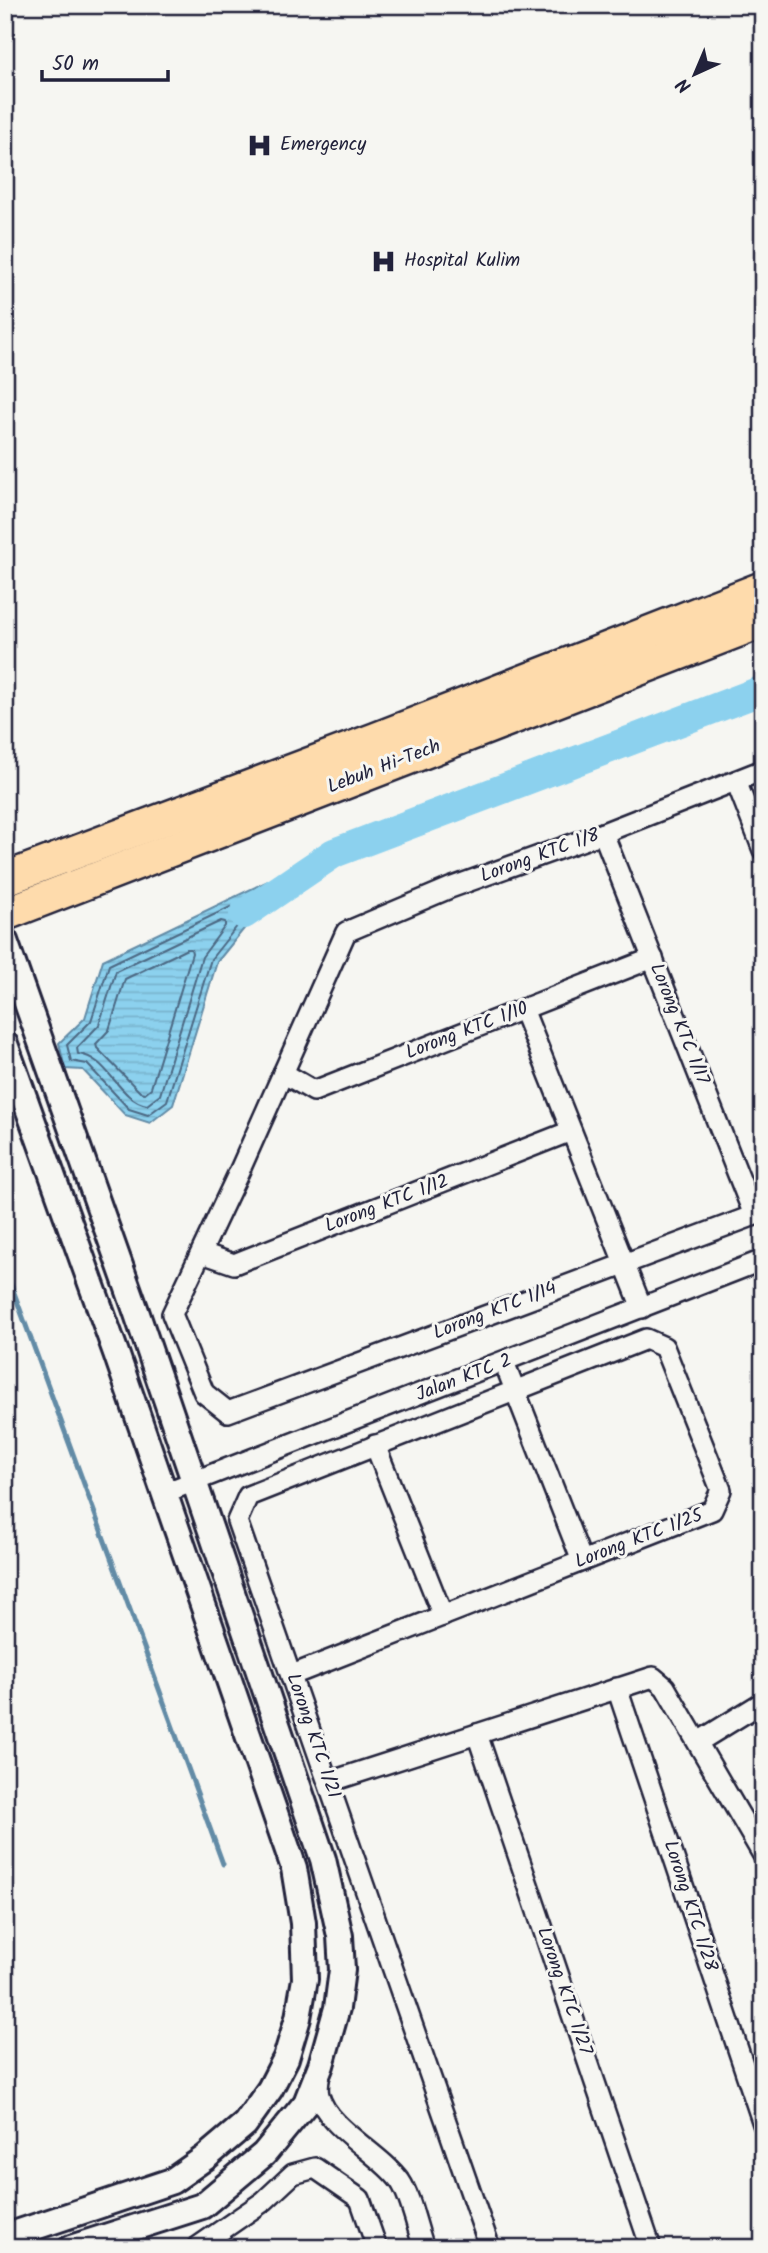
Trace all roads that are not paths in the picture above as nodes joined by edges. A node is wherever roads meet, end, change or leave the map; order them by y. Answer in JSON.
{"nodes":[{"id":1,"x":763,"y":588,"type":"edge"},
{"id":2,"x":763,"y":621,"type":"edge"},
{"id":3,"x":379,"y":746,"type":"junction"},
{"id":4,"x":763,"y":771,"type":"edge"},
{"id":5,"x":736,"y":781,"type":"junction"},
{"id":6,"x":603,"y":833,"type":"junction"},
{"id":7,"x":763,"y":850,"type":"edge"},
{"id":8,"x":5,"y":879,"type":"edge"},
{"id":9,"x":5,"y":914,"type":"edge"},
{"id":10,"x":5,"y":941,"type":"edge"},
{"id":11,"x":653,"y":958,"type":"junction"},
{"id":12,"x":523,"y":1009,"type":"junction"},
{"id":13,"x":5,"y":1044,"type":"edge"},
{"id":14,"x":283,"y":1073,"type":"junction"},
{"id":15,"x":572,"y":1131,"type":"junction"},
{"id":16,"x":759,"y":1213,"type":"edge"},
{"id":17,"x":202,"y":1253,"type":"junction"},
{"id":18,"x":763,"y":1260,"type":"edge"},
{"id":19,"x":624,"y":1262,"type":"junction"},
{"id":20,"x":642,"y":1308,"type":"junction"},
{"id":21,"x":503,"y":1363,"type":"junction"},
{"id":22,"x":514,"y":1391,"type":"junction"},
{"id":23,"x":375,"y":1446,"type":"junction"},
{"id":24,"x":193,"y":1482,"type":"junction"},
{"id":25,"x":164,"y":1493,"type":"junction"},
{"id":26,"x":582,"y":1561,"type":"junction"},
{"id":27,"x":443,"y":1616,"type":"junction"},
{"id":28,"x":292,"y":1675,"type":"junction"},
{"id":29,"x":617,"y":1688,"type":"junction"},
{"id":30,"x":763,"y":1702,"type":"edge"},
{"id":31,"x":477,"y":1734,"type":"junction"},
{"id":32,"x":698,"y":1742,"type":"junction"},
{"id":33,"x":329,"y":1782,"type":"junction"},
{"id":34,"x":761,"y":1850,"type":"edge"},
{"id":35,"x":321,"y":2065,"type":"junction"},
{"id":36,"x":335,"y":2121,"type":"junction"},
{"id":37,"x":290,"y":2123,"type":"junction"},
{"id":38,"x":763,"y":2124,"type":"edge"},
{"id":39,"x":5,"y":2237,"type":"edge"},
{"id":40,"x":199,"y":2247,"type":"edge"},
{"id":41,"x":71,"y":2248,"type":"edge"},
{"id":42,"x":377,"y":2248,"type":"edge"},
{"id":43,"x":424,"y":2248,"type":"edge"},
{"id":44,"x":489,"y":2248,"type":"edge"},
{"id":45,"x":650,"y":2248,"type":"edge"}],
"edges":[{"from":1,"to":3,"type":"main road","name":"Lebuh Hi-Tech"},
{"from":2,"to":3,"type":"main road","name":"Lebuh Hi-Tech"},
{"from":3,"to":8,"type":"main road","name":"Lebuh Hi-Tech"},
{"from":3,"to":9,"type":"main road","name":"Lebuh Hi-Tech"},
{"from":4,"to":5,"type":"street","name":"Lorong KTC 1/8"},
{"from":5,"to":6,"type":"street","name":"Lorong KTC 1/8"},
{"from":5,"to":7,"type":"street"},
{"from":6,"to":11,"type":"street","name":"Lorong KTC 1/17"},
{"from":6,"to":14,"type":"street","name":"Lorong KTC 1/8"},
{"from":10,"to":24,"type":"street"},
{"from":11,"to":12,"type":"street","name":"Lorong KTC 1/10"},
{"from":11,"to":16,"type":"street","name":"Lorong KTC 1/17"},
{"from":12,"to":14,"type":"street","name":"Lorong KTC 1/10"},
{"from":12,"to":15,"type":"street"},
{"from":13,"to":25,"type":"street"},
{"from":14,"to":17,"type":"street"},
{"from":15,"to":17,"type":"street","name":"Lorong KTC 1/12"},
{"from":15,"to":19,"type":"street"},
{"from":16,"to":19,"type":"street","name":"Lorong KTC 1/14"},
{"from":17,"to":19,"type":"street","name":"Lorong KTC 1/14"},
{"from":18,"to":20,"type":"street","name":"Jalan KTC 2"},
{"from":19,"to":20,"type":"street"},
{"from":20,"to":21,"type":"street","name":"Jalan KTC 2"},
{"from":21,"to":22,"type":"street"},
{"from":21,"to":24,"type":"street","name":"Jalan KTC 2"},
{"from":22,"to":23,"type":"street","name":"Lorong KTC 1/21"},
{"from":22,"to":26,"type":"street"},
{"from":22,"to":26,"type":"street","name":"Lorong KTC 1/25"},
{"from":23,"to":27,"type":"street"},
{"from":23,"to":28,"type":"street","name":"Lorong KTC 1/21"},
{"from":24,"to":25,"type":"street","name":"Jalan KTC 2"},
{"from":24,"to":35,"type":"street"},
{"from":25,"to":39,"type":"street"},
{"from":26,"to":27,"type":"street","name":"Lorong KTC 1/25"},
{"from":27,"to":28,"type":"street","name":"Lorong KTC 1/25"},
{"from":28,"to":33,"type":"street","name":"Lorong KTC 1/21"},
{"from":29,"to":31,"type":"street"},
{"from":29,"to":32,"type":"street"},
{"from":29,"to":38,"type":"street","name":"Lorong KTC 1/28"},
{"from":30,"to":32,"type":"street"},
{"from":31,"to":33,"type":"street"},
{"from":31,"to":45,"type":"street","name":"Lorong KTC 1/27"},
{"from":32,"to":34,"type":"street"},
{"from":33,"to":44,"type":"street","name":"Lorong KTC 1/21"},
{"from":35,"to":36,"type":"street"},
{"from":35,"to":37,"type":"street"},
{"from":36,"to":37,"type":"street"},
{"from":36,"to":43,"type":"street"},
{"from":37,"to":41,"type":"street"},
{"from":40,"to":42,"type":"street"}]}
